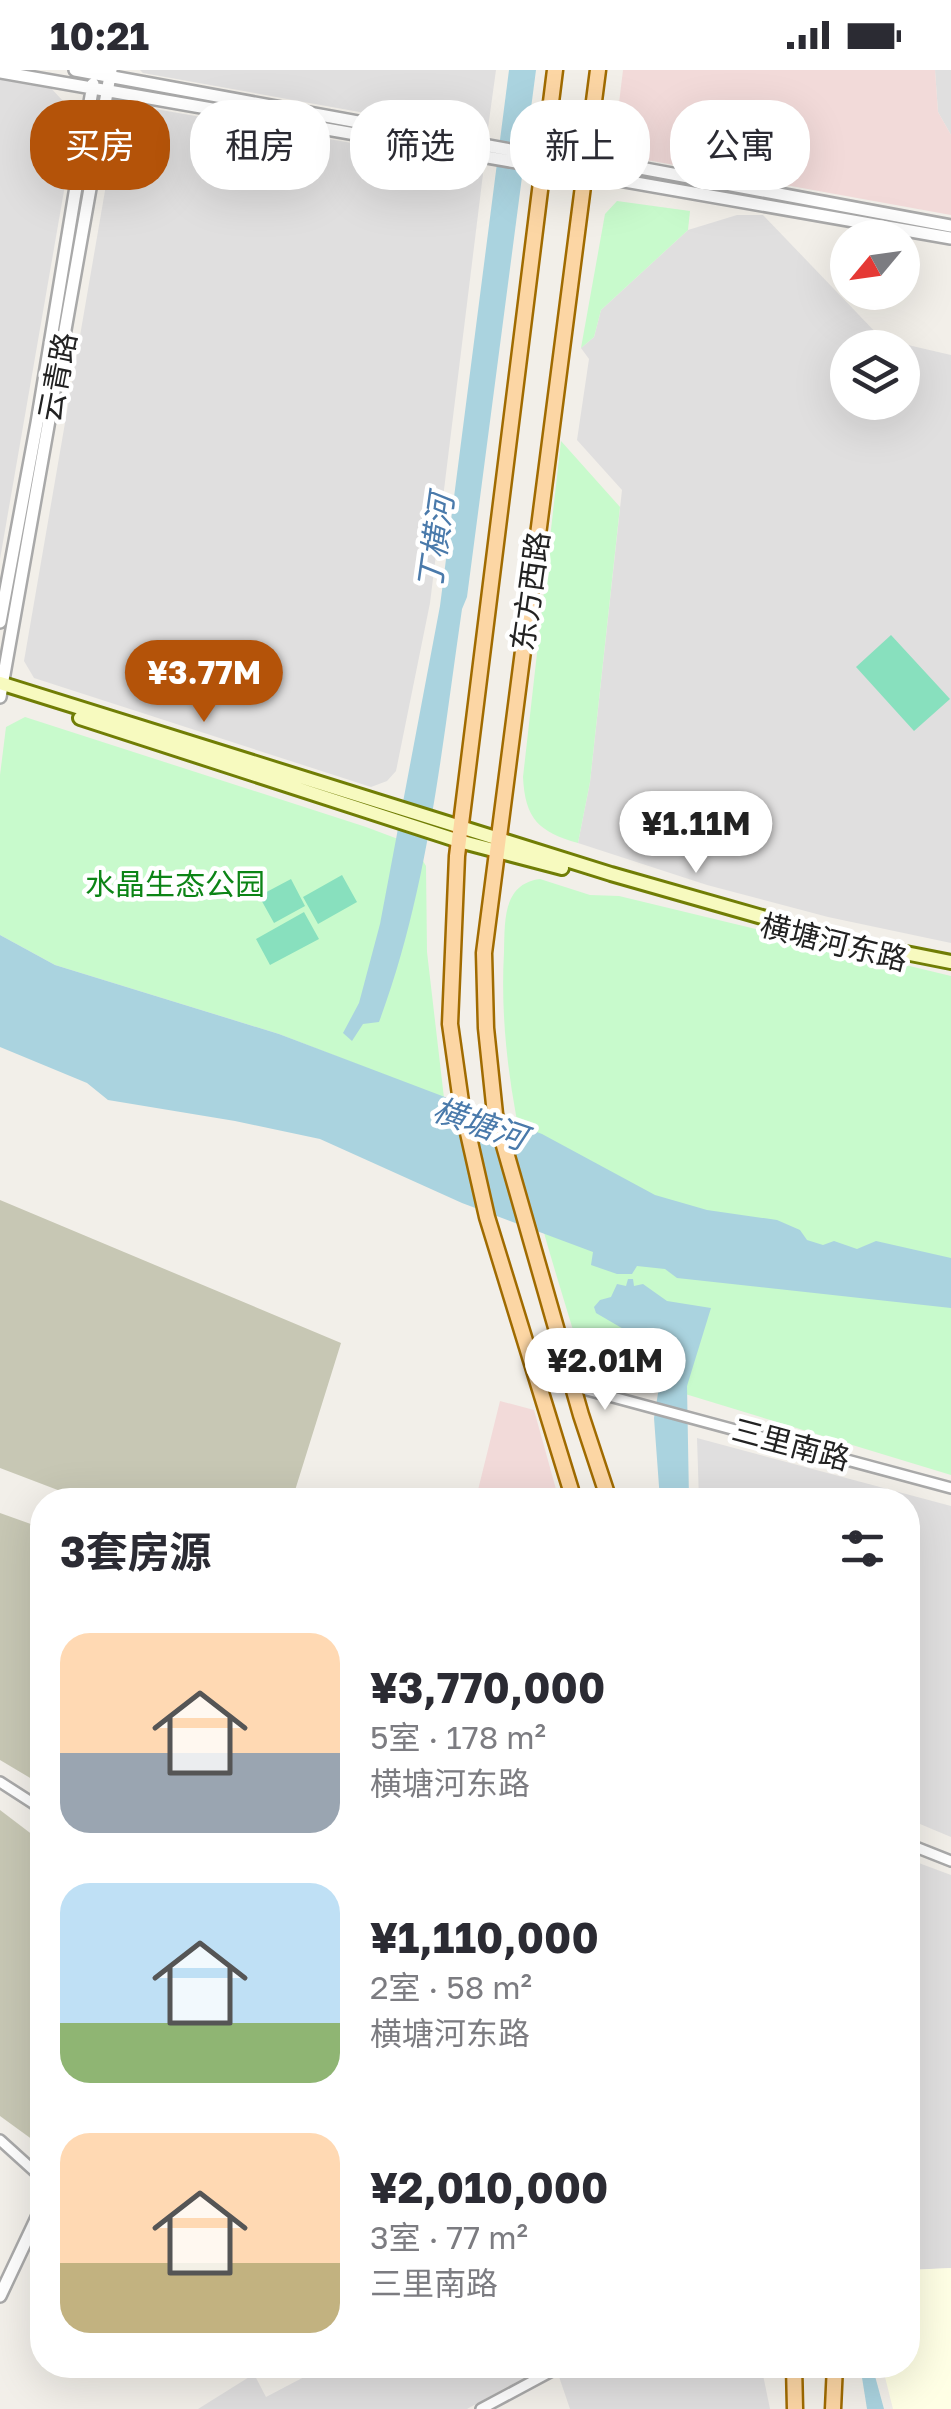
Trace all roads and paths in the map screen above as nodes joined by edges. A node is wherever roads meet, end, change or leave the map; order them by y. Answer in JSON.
{"nodes":[{"id":1,"x":75,"y":70,"type":"edge"},
{"id":2,"x":556,"y":70,"type":"edge"},
{"id":3,"x":598,"y":70,"type":"edge"},
{"id":4,"x":0,"y":72,"type":"edge"},
{"id":5,"x":95,"y":72,"type":"edge"},
{"id":6,"x":111,"y":73,"type":"edge"},
{"id":7,"x":92,"y":90,"type":"junction"},
{"id":8,"x":109,"y":93,"type":"junction"},
{"id":9,"x":550,"y":100,"type":"edge"},
{"id":10,"x":594,"y":100,"type":"edge"},
{"id":11,"x":495,"y":152,"type":"junction"},
{"id":12,"x":510,"y":155,"type":"edge"},
{"id":13,"x":650,"y":170,"type":"edge"},
{"id":14,"x":650,"y":181,"type":"edge"},
{"id":15,"x":534,"y":190,"type":"edge"},
{"id":16,"x":581,"y":190,"type":"edge"},
{"id":17,"x":951,"y":226,"type":"edge"},
{"id":18,"x":951,"y":238,"type":"edge"},
{"id":19,"x":0,"y":622,"type":"edge"},
{"id":20,"x":1,"y":690,"type":"edge"},
{"id":21,"x":460,"y":834,"type":"junction"},
{"id":22,"x":496,"y":845,"type":"junction"},
{"id":23,"x":951,"y":966,"type":"edge"},
{"id":24,"x":572,"y":1386,"type":"junction"},
{"id":25,"x":570,"y":1488,"type":"edge"},
{"id":26,"x":604,"y":1488,"type":"edge"},
{"id":27,"x":951,"y":1488,"type":"edge"},
{"id":28,"x":0,"y":1782,"type":"edge"},
{"id":29,"x":30,"y":1801,"type":"edge"},
{"id":30,"x":920,"y":1849,"type":"edge"},
{"id":31,"x":951,"y":1861,"type":"edge"},
{"id":32,"x":0,"y":2140,"type":"edge"},
{"id":33,"x":30,"y":2167,"type":"edge"},
{"id":34,"x":30,"y":2232,"type":"edge"},
{"id":35,"x":0,"y":2296,"type":"edge"},
{"id":36,"x":539,"y":2378,"type":"edge"},
{"id":37,"x":794,"y":2378,"type":"edge"},
{"id":38,"x":834,"y":2378,"type":"edge"},
{"id":39,"x":481,"y":2409,"type":"edge"},
{"id":40,"x":795,"y":2409,"type":"edge"},
{"id":41,"x":833,"y":2409,"type":"edge"}],
"edges":[{"from":1,"to":5,"type":"street"},
{"from":2,"to":9,"type":"main road","name":"东方西路"},
{"from":3,"to":10,"type":"main road","name":"东方西路"},
{"from":4,"to":7,"type":"street"},
{"from":5,"to":6,"type":"street"},
{"from":5,"to":7,"type":"street","name":"云青路"},
{"from":6,"to":8,"type":"street","name":"云青路"},
{"from":6,"to":11,"type":"street"},
{"from":7,"to":8,"type":"street"},
{"from":7,"to":19,"type":"street","name":"云青路"},
{"from":8,"to":11,"type":"street"},
{"from":8,"to":20,"type":"street","name":"云青路"},
{"from":11,"to":12,"type":"street"},
{"from":13,"to":17,"type":"street"},
{"from":14,"to":18,"type":"street"},
{"from":15,"to":21,"type":"main road","name":"东方西路"},
{"from":16,"to":22,"type":"main road","name":"东方西路"},
{"from":20,"to":21,"type":"main road","name":"横塘河东路"},
{"from":21,"to":22,"type":"main road","name":"横塘河东路"},
{"from":21,"to":25,"type":"main road","name":"东方西路"},
{"from":22,"to":23,"type":"main road","name":"横塘河东路"},
{"from":22,"to":24,"type":"main road","name":"东方西路"},
{"from":24,"to":26,"type":"main road"},
{"from":24,"to":27,"type":"street","name":"三里南路"},
{"from":28,"to":29,"type":"street"},
{"from":30,"to":31,"type":"street"},
{"from":32,"to":33,"type":"street"},
{"from":34,"to":35,"type":"street"},
{"from":36,"to":39,"type":"street"},
{"from":37,"to":40,"type":"main road"},
{"from":38,"to":41,"type":"main road"}]}
